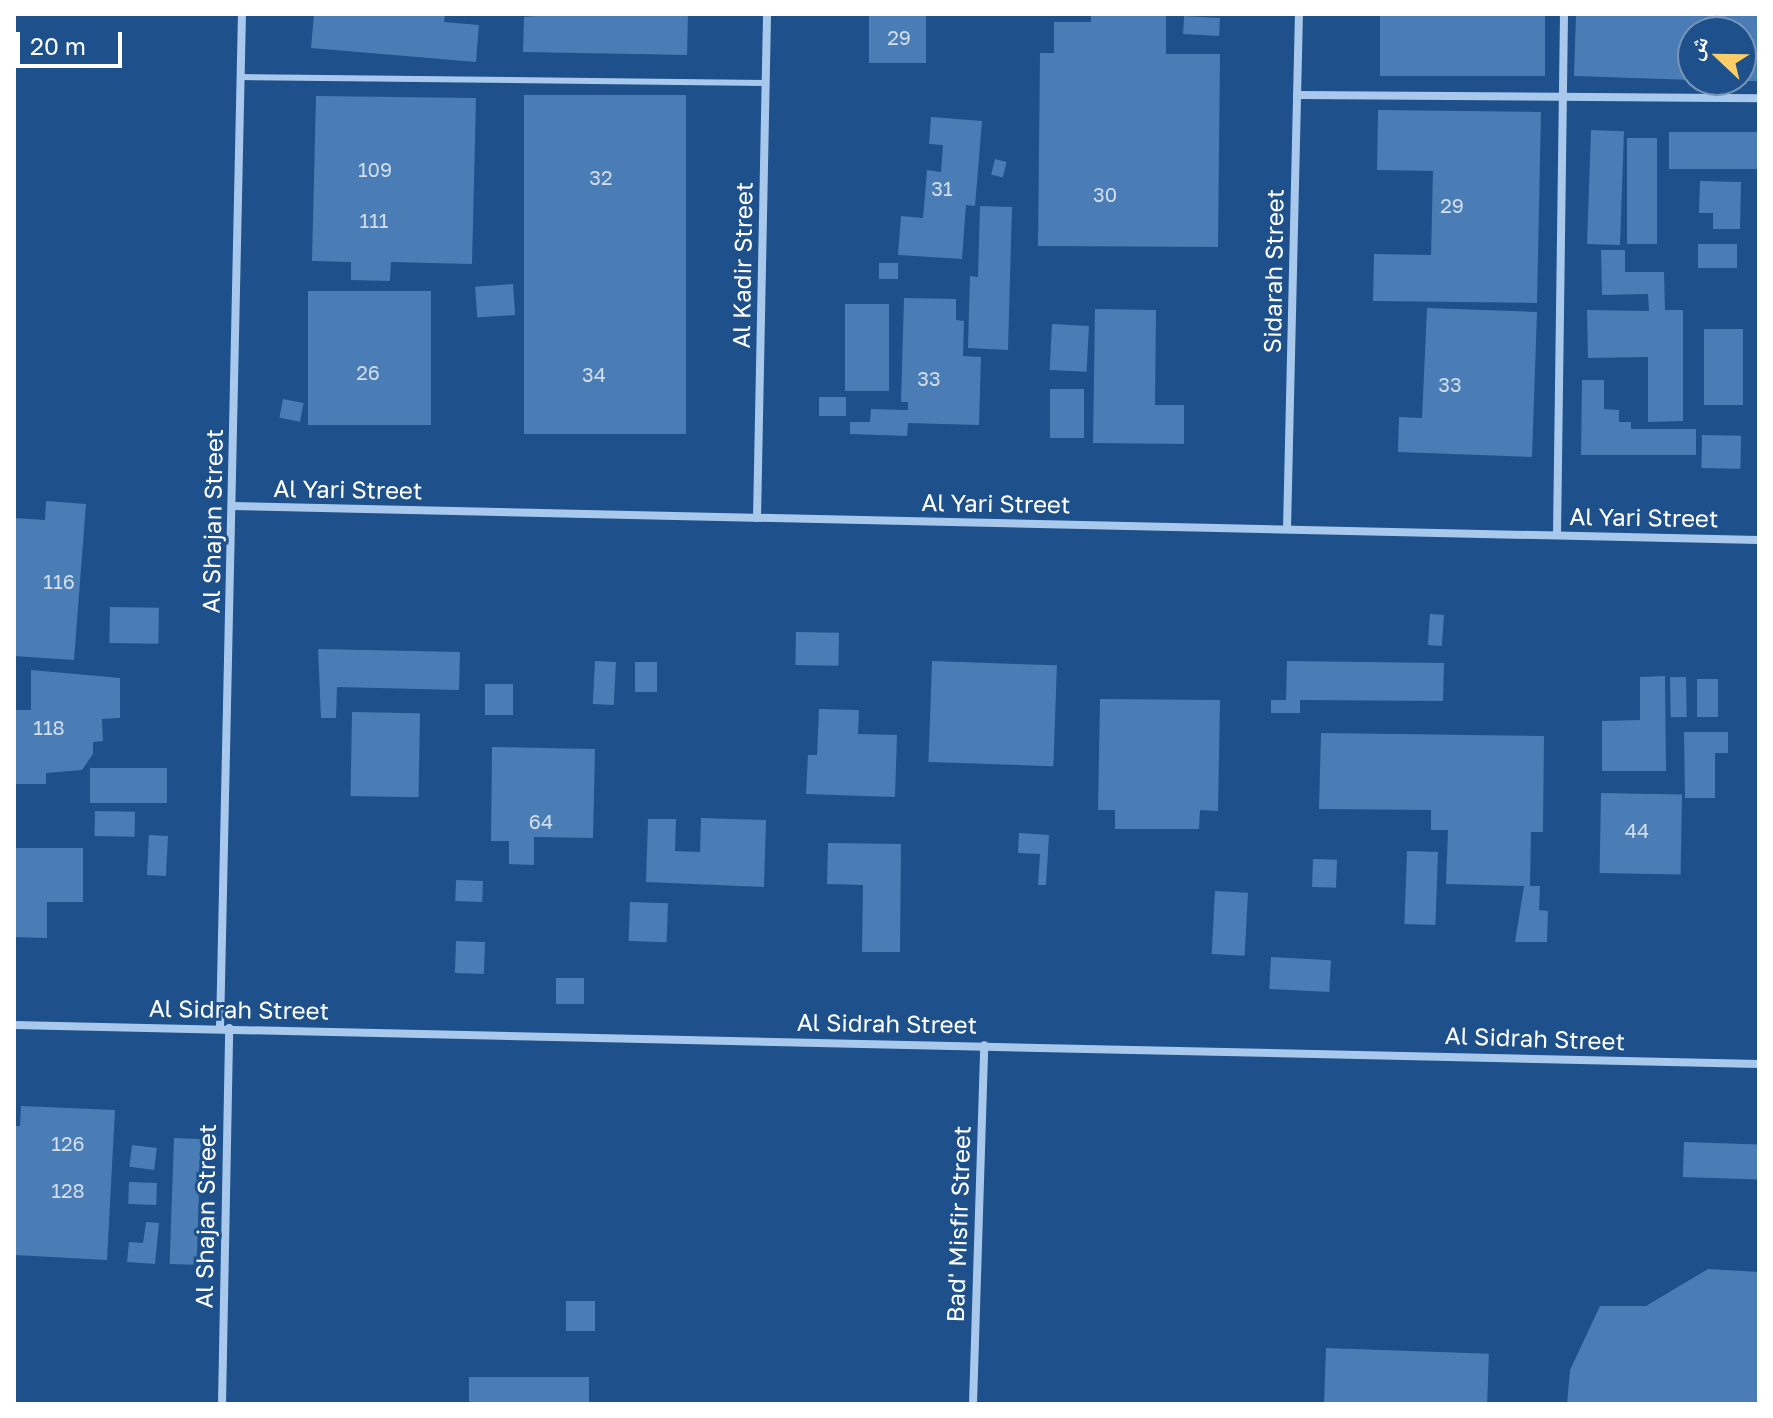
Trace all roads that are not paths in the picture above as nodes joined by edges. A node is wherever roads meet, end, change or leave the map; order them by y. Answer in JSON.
{"nodes":[{"id":1,"x":242,"y":14,"type":"edge"},
{"id":2,"x":767,"y":14,"type":"edge"},
{"id":3,"x":1299,"y":14,"type":"edge"},
{"id":4,"x":1564,"y":14,"type":"edge"},
{"id":5,"x":241,"y":77,"type":"junction"},
{"id":6,"x":766,"y":83,"type":"junction"},
{"id":7,"x":1297,"y":95,"type":"junction"},
{"id":8,"x":1562,"y":97,"type":"junction"},
{"id":9,"x":1759,"y":98,"type":"edge"},
{"id":10,"x":232,"y":506,"type":"junction"},
{"id":11,"x":757,"y":518,"type":"junction"},
{"id":12,"x":1287,"y":529,"type":"junction"},
{"id":13,"x":1557,"y":535,"type":"junction"},
{"id":14,"x":1759,"y":540,"type":"edge"},
{"id":15,"x":14,"y":1025,"type":"edge"},
{"id":16,"x":224,"y":1028,"type":"junction"},
{"id":17,"x":984,"y":1045,"type":"junction"},
{"id":18,"x":1759,"y":1064,"type":"edge"},
{"id":19,"x":222,"y":1404,"type":"edge"},
{"id":20,"x":973,"y":1404,"type":"edge"}],
"edges":[{"from":1,"to":5,"type":"street","name":"Al Shajan Street"},
{"from":2,"to":6,"type":"street","name":"Al Kadir Street"},
{"from":3,"to":7,"type":"street","name":"Sidarah Street"},
{"from":4,"to":8,"type":"street"},
{"from":5,"to":6,"type":"lane"},
{"from":5,"to":10,"type":"street","name":"Al Shajan Street"},
{"from":6,"to":11,"type":"street","name":"Al Kadir Street"},
{"from":7,"to":8,"type":"street"},
{"from":7,"to":12,"type":"street","name":"Sidarah Street"},
{"from":8,"to":9,"type":"street"},
{"from":8,"to":13,"type":"street"},
{"from":10,"to":11,"type":"street","name":"Al Yari Street"},
{"from":10,"to":16,"type":"street","name":"Al Shajan Street"},
{"from":11,"to":12,"type":"street","name":"Al Yari Street"},
{"from":12,"to":13,"type":"street","name":"Al Yari Street"},
{"from":13,"to":14,"type":"street","name":"Al Yari Street"},
{"from":15,"to":16,"type":"street","name":"Al Sidrah Street"},
{"from":16,"to":17,"type":"street","name":"Al Sidrah Street"},
{"from":16,"to":19,"type":"street","name":"Al Shajan Street"},
{"from":17,"to":18,"type":"street","name":"Al Sidrah Street"},
{"from":17,"to":20,"type":"street","name":"Bad' Misfir Street"}]}
